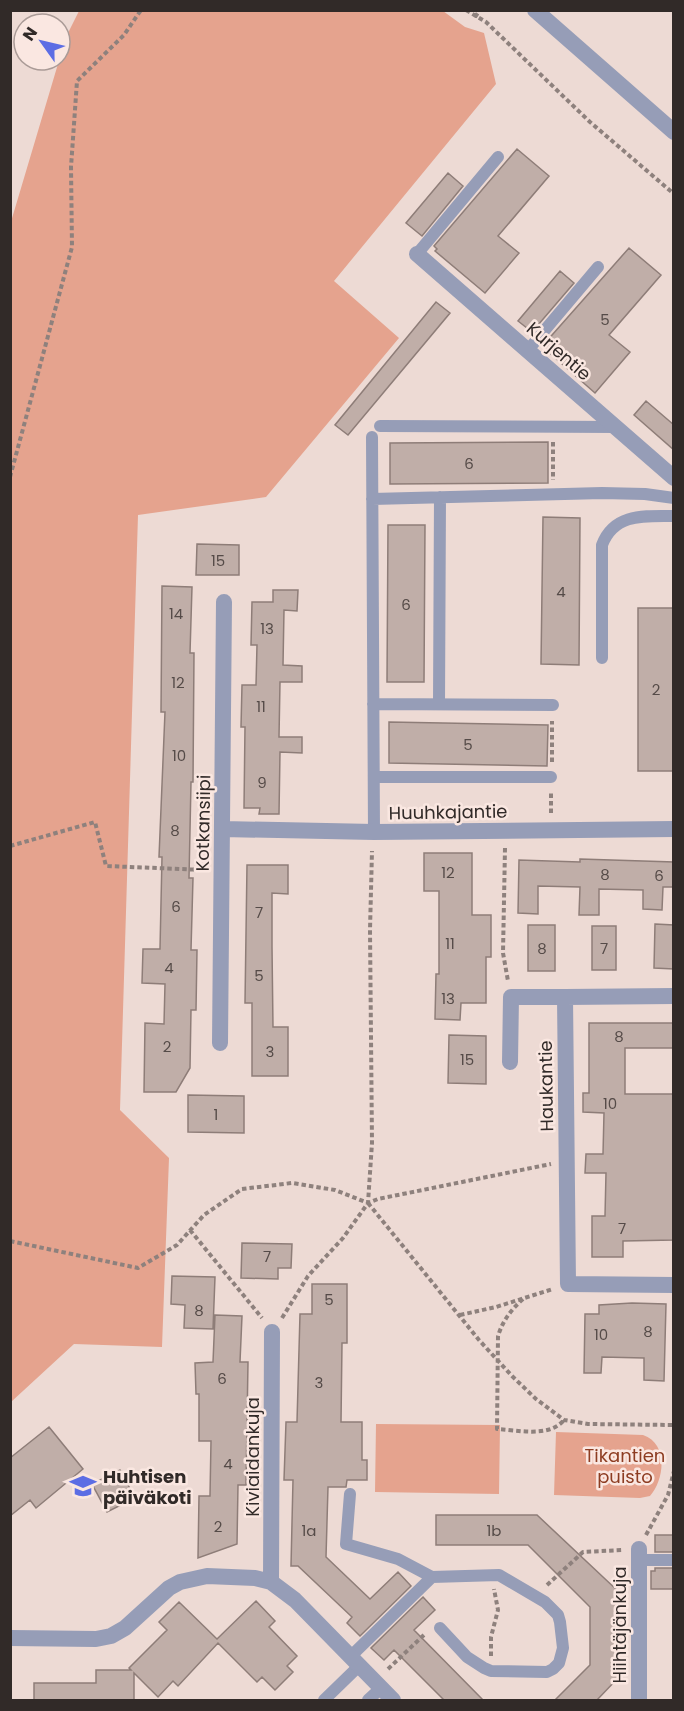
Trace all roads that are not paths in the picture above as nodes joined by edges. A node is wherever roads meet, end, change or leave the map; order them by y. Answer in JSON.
{"nodes":[{"id":1,"x":535,"y":10,"type":"edge"},
{"id":2,"x":674,"y":132,"type":"edge"},
{"id":3,"x":498,"y":157,"type":"dead end"},
{"id":4,"x":417,"y":254,"type":"joint"},
{"id":5,"x":598,"y":267,"type":"dead end"},
{"id":6,"x":528,"y":350,"type":"junction"},
{"id":7,"x":380,"y":426,"type":"dead end"},
{"id":8,"x":617,"y":428,"type":"junction"},
{"id":9,"x":372,"y":436,"type":"dead end"},
{"id":10,"x":674,"y":478,"type":"edge"},
{"id":11,"x":440,"y":497,"type":"junction"},
{"id":12,"x":674,"y":498,"type":"edge"},
{"id":13,"x":372,"y":499,"type":"junction"},
{"id":14,"x":674,"y":516,"type":"edge"},
{"id":15,"x":224,"y":602,"type":"dead end"},
{"id":16,"x":602,"y":658,"type":"dead end"},
{"id":17,"x":373,"y":704,"type":"junction"},
{"id":18,"x":439,"y":704,"type":"junction"},
{"id":19,"x":553,"y":705,"type":"dead end"},
{"id":20,"x":374,"y":777,"type":"junction"},
{"id":21,"x":551,"y":777,"type":"dead end"},
{"id":22,"x":674,"y":829,"type":"edge"},
{"id":23,"x":223,"y":830,"type":"junction"},
{"id":24,"x":373,"y":832,"type":"junction"},
{"id":25,"x":674,"y":996,"type":"edge"},
{"id":26,"x":565,"y":997,"type":"junction"},
{"id":27,"x":220,"y":1043,"type":"dead end"},
{"id":28,"x":510,"y":1062,"type":"dead end"},
{"id":29,"x":674,"y":1285,"type":"edge"},
{"id":30,"x":272,"y":1332,"type":"road end"},
{"id":31,"x":350,"y":1494,"type":"dead end"},
{"id":32,"x":639,"y":1554,"type":"joint"},
{"id":33,"x":674,"y":1560,"type":"edge"},
{"id":34,"x":432,"y":1577,"type":"junction"},
{"id":35,"x":271,"y":1582,"type":"junction"},
{"id":36,"x":440,"y":1628,"type":"road end"},
{"id":37,"x":10,"y":1638,"type":"edge"},
{"id":38,"x":355,"y":1662,"type":"junction"},
{"id":39,"x":374,"y":1691,"type":"edge"},
{"id":40,"x":324,"y":1701,"type":"edge"},
{"id":41,"x":393,"y":1701,"type":"edge"},
{"id":42,"x":639,"y":1701,"type":"edge"}],
"edges":[{"from":1,"to":2,"type":"street"},
{"from":3,"to":4,"type":"lane"},
{"from":4,"to":6,"type":"street","name":"Kurjentie"},
{"from":5,"to":6,"type":"lane"},
{"from":6,"to":8,"type":"street","name":"Kurjentie"},
{"from":7,"to":8,"type":"lane"},
{"from":8,"to":10,"type":"street","name":"Kurjentie"},
{"from":9,"to":13,"type":"lane"},
{"from":11,"to":12,"type":"lane"},
{"from":11,"to":13,"type":"lane"},
{"from":11,"to":18,"type":"lane"},
{"from":13,"to":17,"type":"lane"},
{"from":14,"to":16,"type":"lane"},
{"from":15,"to":23,"type":"street","name":"Kotkansiipi"},
{"from":17,"to":18,"type":"lane"},
{"from":17,"to":20,"type":"lane"},
{"from":18,"to":19,"type":"lane"},
{"from":20,"to":21,"type":"lane"},
{"from":20,"to":24,"type":"lane"},
{"from":22,"to":24,"type":"street","name":"Huuhkajantie"},
{"from":23,"to":24,"type":"street","name":"Huuhkajantie"},
{"from":23,"to":27,"type":"street","name":"Kotkansiipi"},
{"from":25,"to":26,"type":"street"},
{"from":26,"to":28,"type":"street"},
{"from":26,"to":29,"type":"street","name":"Haukantie"},
{"from":30,"to":35,"type":"street","name":"Kiviaidankuja"},
{"from":31,"to":34,"type":"lane"},
{"from":32,"to":33,"type":"lane"},
{"from":32,"to":42,"type":"street","name":"Hiihtäjänkuja"},
{"from":34,"to":36,"type":"lane"},
{"from":34,"to":38,"type":"lane"},
{"from":35,"to":37,"type":"street"},
{"from":35,"to":38,"type":"street"},
{"from":38,"to":39,"type":"street"},
{"from":38,"to":40,"type":"lane"},
{"from":39,"to":41,"type":"street"}]}
